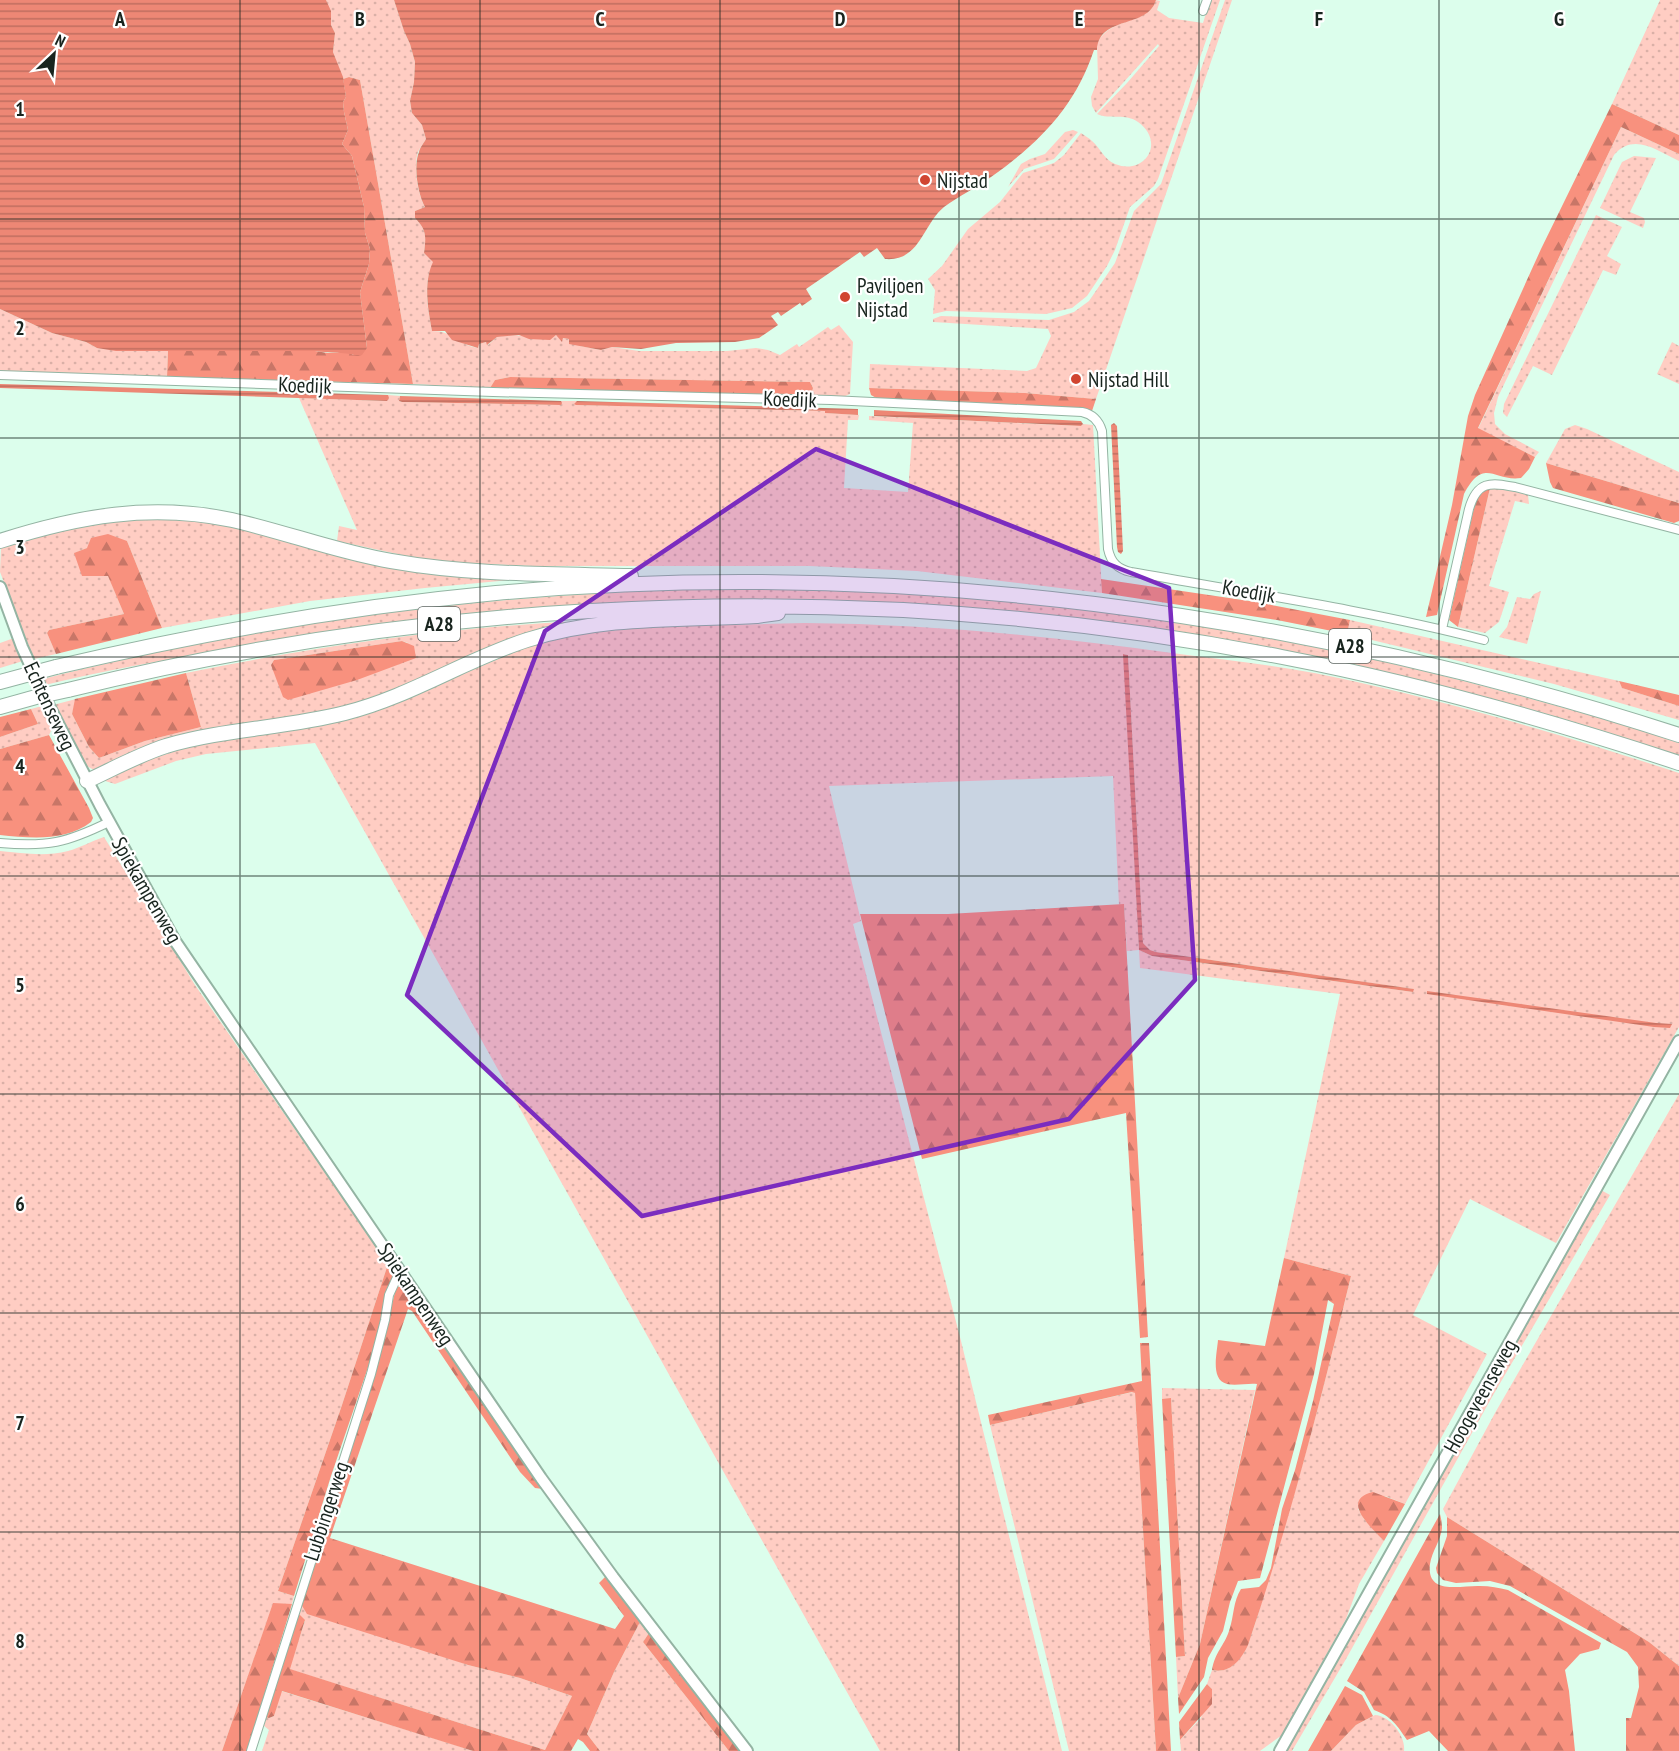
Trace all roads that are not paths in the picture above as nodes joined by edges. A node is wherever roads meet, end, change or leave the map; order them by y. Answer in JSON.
{"nodes":[{"id":1,"x":1207,"y":0,"type":"edge"},
{"id":2,"x":1203,"y":11,"type":"dead end"},
{"id":3,"x":0,"y":375,"type":"edge"},
{"id":4,"x":1679,"y":530,"type":"edge"},
{"id":5,"x":0,"y":541,"type":"edge"},
{"id":6,"x":675,"y":583,"type":"junction"},
{"id":7,"x":0,"y":587,"type":"edge"},
{"id":8,"x":816,"y":607,"type":"junction"},
{"id":9,"x":1442,"y":629,"type":"junction"},
{"id":10,"x":1484,"y":640,"type":"dead end"},
{"id":11,"x":6,"y":681,"type":"edge"},
{"id":12,"x":0,"y":707,"type":"edge"},
{"id":13,"x":1679,"y":735,"type":"edge"},
{"id":14,"x":1679,"y":763,"type":"edge"},
{"id":15,"x":87,"y":781,"type":"junction"},
{"id":16,"x":109,"y":822,"type":"junction"},
{"id":17,"x":0,"y":843,"type":"edge"},
{"id":18,"x":1679,"y":1041,"type":"edge"},
{"id":19,"x":400,"y":1271,"type":"junction"},
{"id":20,"x":251,"y":1751,"type":"edge"},
{"id":21,"x":747,"y":1751,"type":"edge"},
{"id":22,"x":1280,"y":1751,"type":"edge"}],
"edges":[{"from":1,"to":2,"type":"street"},
{"from":3,"to":9,"type":"street","name":"Koedijk"},
{"from":4,"to":9,"type":"street"},
{"from":5,"to":6,"type":"highway","number":"A28"},
{"from":6,"to":11,"type":"highway","number":"A28","bridge":true},
{"from":6,"to":13,"type":"highway","number":"A28"},
{"from":7,"to":15,"type":"main road","name":"Echtenseweg"},
{"from":8,"to":12,"type":"highway","number":"A28","bridge":true},
{"from":8,"to":14,"type":"highway","number":"A28"},
{"from":8,"to":15,"type":"highway","number":"A28"},
{"from":9,"to":10,"type":"street","name":"Koedijk"},
{"from":15,"to":16,"type":"main road","name":"Echtenseweg"},
{"from":16,"to":17,"type":"street"},
{"from":16,"to":19,"type":"main road","name":"Spiekampenweg"},
{"from":18,"to":22,"type":"main road","name":"Hoogeveenseweg"},
{"from":19,"to":20,"type":"street","name":"Lubbingerweg"},
{"from":19,"to":21,"type":"main road","name":"Spiekampenweg"}]}
